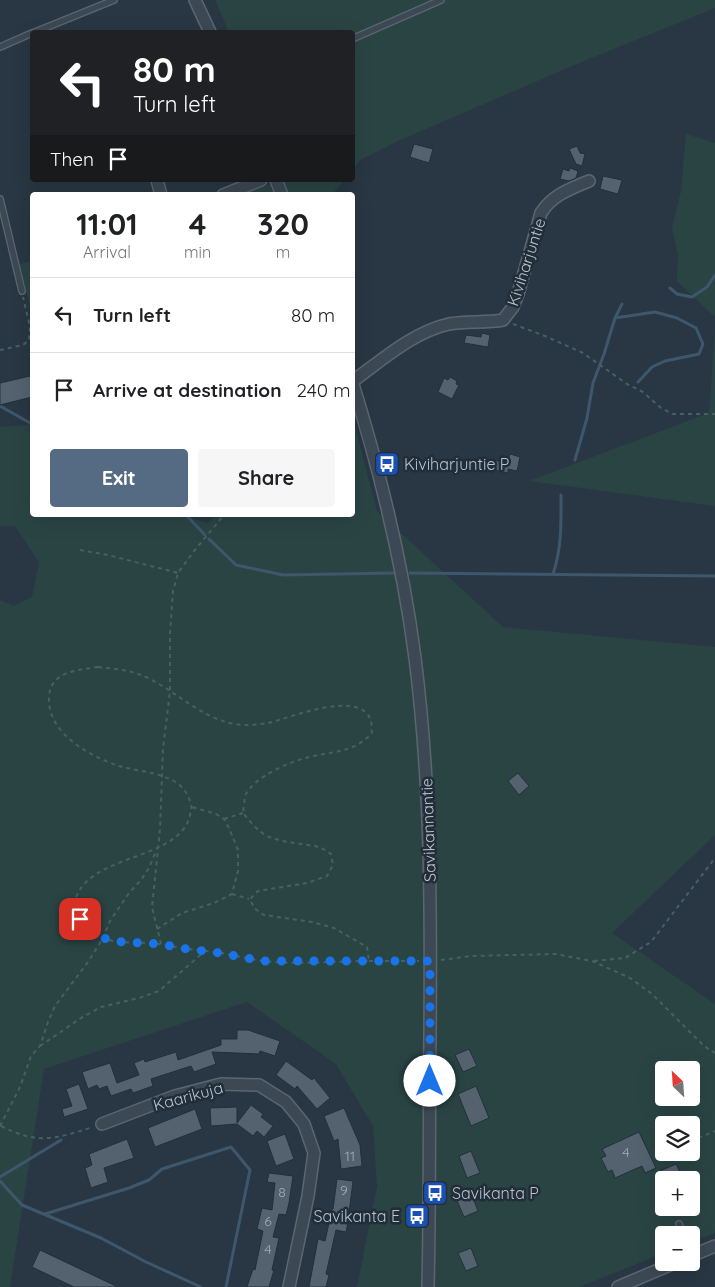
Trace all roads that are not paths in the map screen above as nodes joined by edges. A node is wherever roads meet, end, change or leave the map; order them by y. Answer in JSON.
{"nodes":[{"id":1,"x":114,"y":0,"type":"edge"},
{"id":2,"x":195,"y":0,"type":"edge"},
{"id":3,"x":441,"y":0,"type":"edge"},
{"id":4,"x":41,"y":30,"type":"edge"},
{"id":5,"x":209,"y":30,"type":"edge"},
{"id":6,"x":30,"y":35,"type":"edge"},
{"id":7,"x":355,"y":38,"type":"edge"},
{"id":8,"x":0,"y":47,"type":"edge"},
{"id":9,"x":589,"y":181,"type":"dead end"},
{"id":10,"x":256,"y":182,"type":"edge"},
{"id":11,"x":231,"y":192,"type":"edge"},
{"id":12,"x":0,"y":198,"type":"edge"},
{"id":13,"x":22,"y":292,"type":"road end"},
{"id":14,"x":355,"y":380,"type":"edge"},
{"id":15,"x":355,"y":388,"type":"edge"},
{"id":16,"x":102,"y":1124,"type":"road end"},
{"id":17,"x":715,"y":1246,"type":"edge"},
{"id":18,"x":700,"y":1252,"type":"edge"},
{"id":19,"x":657,"y":1271,"type":"edge"},
{"id":20,"x":624,"y":1286,"type":"edge"},
{"id":21,"x":289,"y":1287,"type":"edge"},
{"id":22,"x":428,"y":1287,"type":"edge"}],
"edges":[{"from":1,"to":4,"type":"lane"},
{"from":2,"to":5,"type":"street"},
{"from":3,"to":7,"type":"lane"},
{"from":6,"to":8,"type":"lane"},
{"from":9,"to":14,"type":"street","name":"Kiviharjuntie"},
{"from":10,"to":11,"type":"street"},
{"from":12,"to":13,"type":"lane"},
{"from":15,"to":22,"type":"street","name":"Savikannantie"},
{"from":16,"to":21,"type":"street","name":"Kaarikuja"},
{"from":17,"to":18,"type":"street"},
{"from":19,"to":20,"type":"street"}]}
